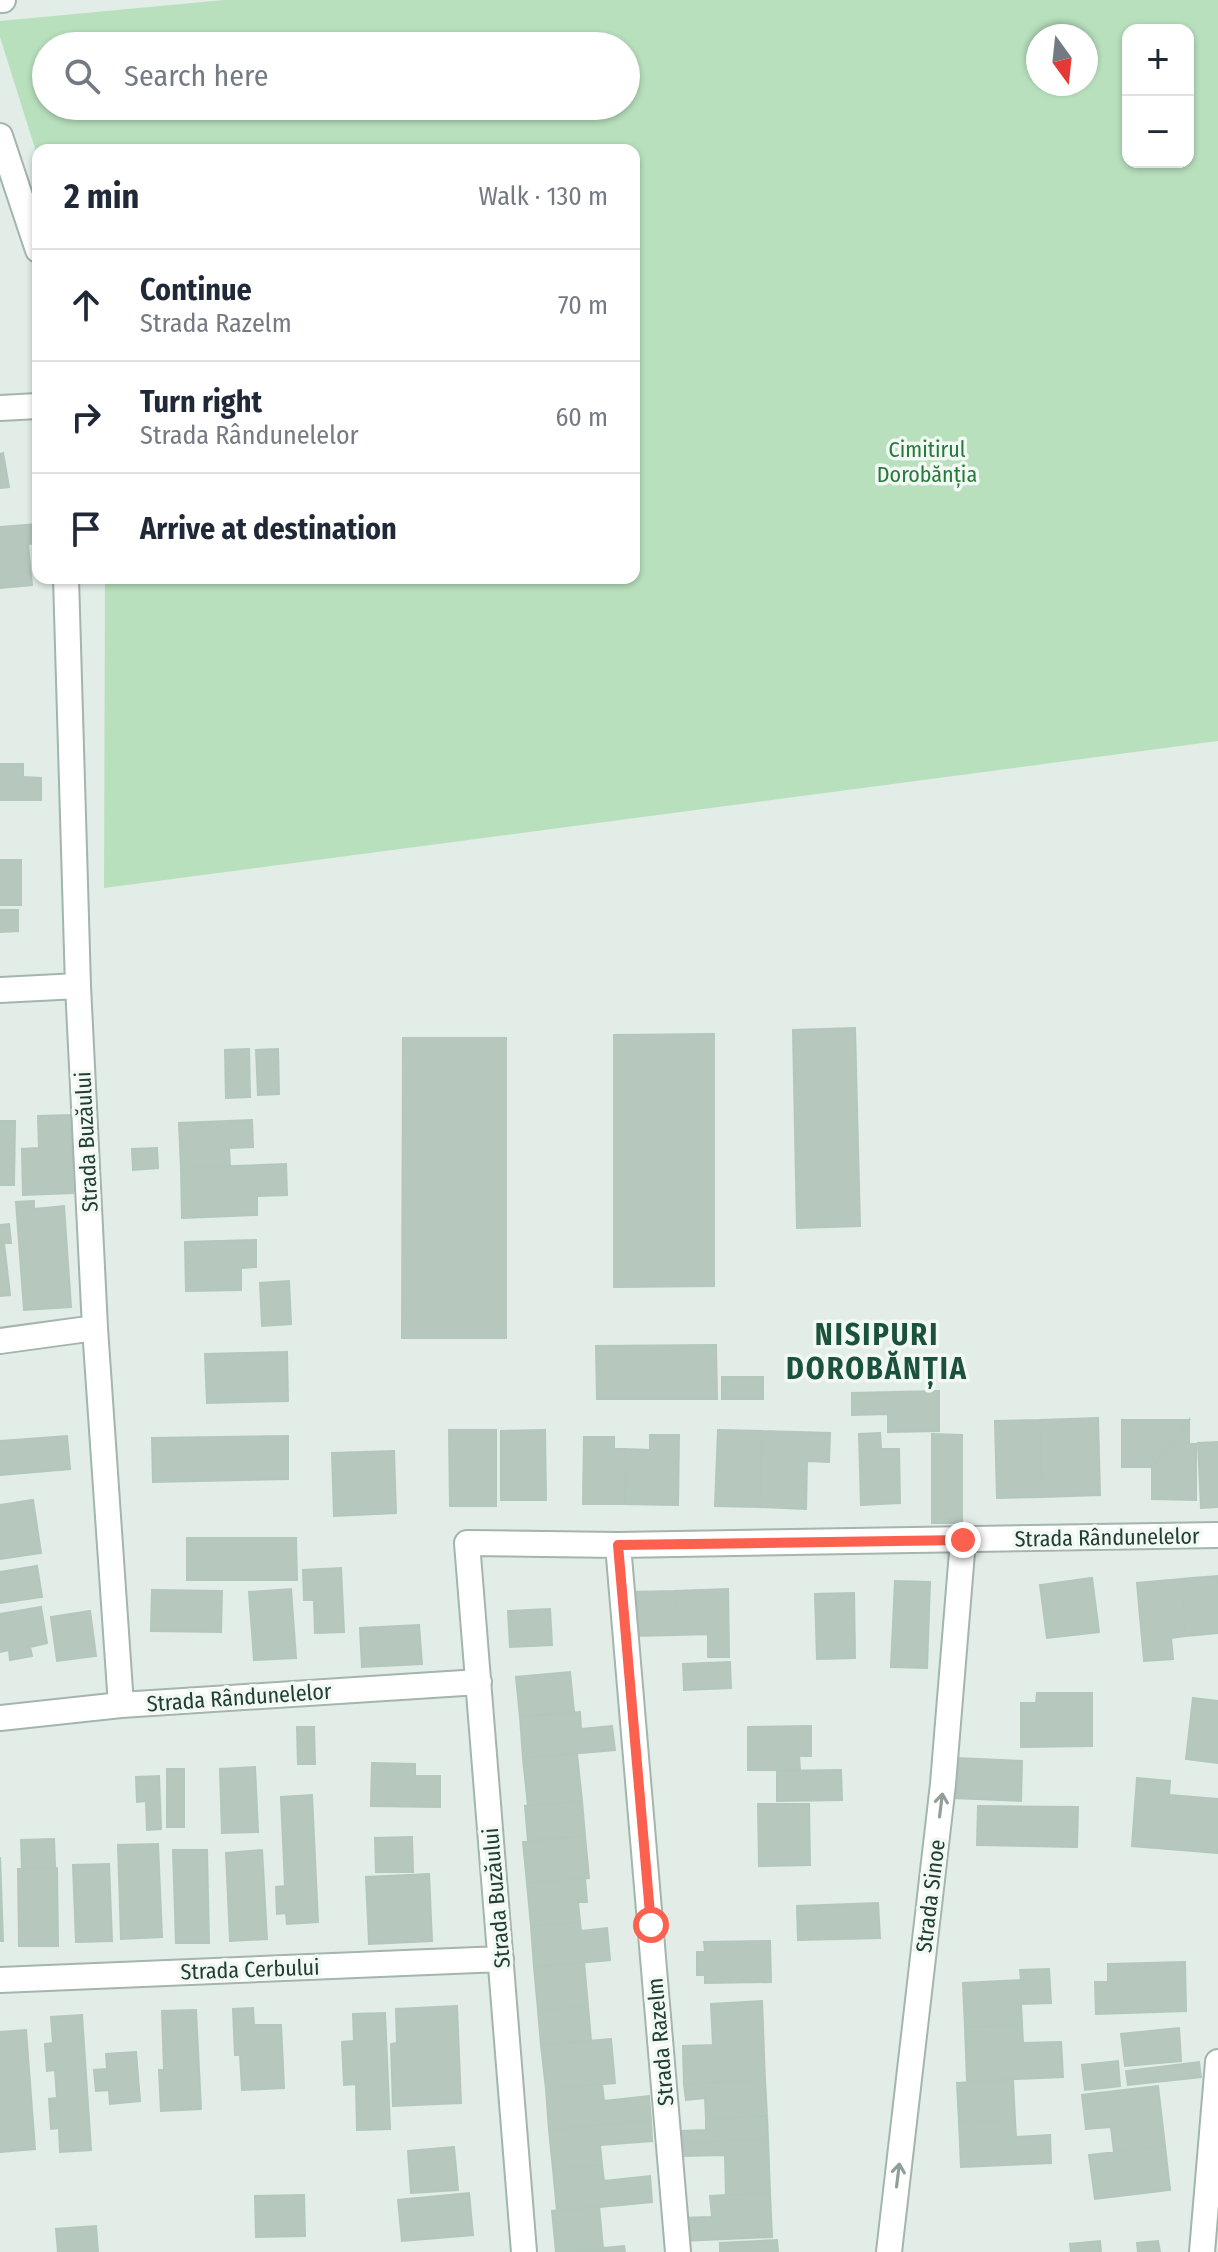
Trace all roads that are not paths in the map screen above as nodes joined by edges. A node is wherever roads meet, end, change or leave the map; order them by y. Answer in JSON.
{"nodes":[{"id":1,"x":0,"y":136,"type":"edge"},
{"id":2,"x":32,"y":232,"type":"edge"},
{"id":3,"x":32,"y":406,"type":"edge"},
{"id":4,"x":0,"y":408,"type":"edge"},
{"id":5,"x":66,"y":584,"type":"edge"},
{"id":6,"x":78,"y":986,"type":"junction"},
{"id":7,"x":0,"y":990,"type":"edge"},
{"id":8,"x":95,"y":1328,"type":"junction"},
{"id":9,"x":0,"y":1341,"type":"edge"},
{"id":10,"x":1218,"y":1535,"type":"edge"},
{"id":11,"x":963,"y":1540,"type":"junction"},
{"id":12,"x":467,"y":1543,"type":"joint"},
{"id":13,"x":618,"y":1545,"type":"junction"},
{"id":14,"x":479,"y":1682,"type":"junction"},
{"id":15,"x":121,"y":1705,"type":"junction"},
{"id":16,"x":0,"y":1718,"type":"edge"},
{"id":17,"x":501,"y":1959,"type":"junction"},
{"id":18,"x":0,"y":1980,"type":"edge"},
{"id":19,"x":1218,"y":2062,"type":"edge"},
{"id":20,"x":524,"y":2252,"type":"edge"},
{"id":21,"x":678,"y":2252,"type":"edge"},
{"id":22,"x":889,"y":2252,"type":"edge"},
{"id":23,"x":1202,"y":2252,"type":"edge"}],
"edges":[{"from":1,"to":2,"type":"street"},
{"from":3,"to":4,"type":"street"},
{"from":5,"to":6,"type":"street","name":"Strada Buzăului"},
{"from":6,"to":7,"type":"street"},
{"from":6,"to":8,"type":"street","name":"Strada Buzăului"},
{"from":8,"to":9,"type":"street"},
{"from":8,"to":15,"type":"street","name":"Strada Buzăului"},
{"from":10,"to":11,"type":"street","name":"Strada Rândunelelor"},
{"from":11,"to":13,"type":"street","name":"Strada Rândunelelor"},
{"from":22,"to":11,"type":"street","name":"Strada Sinoe","one_way":true},
{"from":12,"to":13,"type":"street","name":"Strada Rândunelelor"},
{"from":12,"to":14,"type":"street","name":"Strada Buzăului"},
{"from":13,"to":21,"type":"street","name":"Strada Razelm"},
{"from":14,"to":15,"type":"street","name":"Strada Rândunelelor"},
{"from":14,"to":17,"type":"street","name":"Strada Buzăului"},
{"from":15,"to":16,"type":"street","name":"Strada Rândunelelor"},
{"from":17,"to":18,"type":"street","name":"Strada Cerbului"},
{"from":17,"to":20,"type":"street","name":"Strada Buzăului"},
{"from":19,"to":23,"type":"street"}]}
